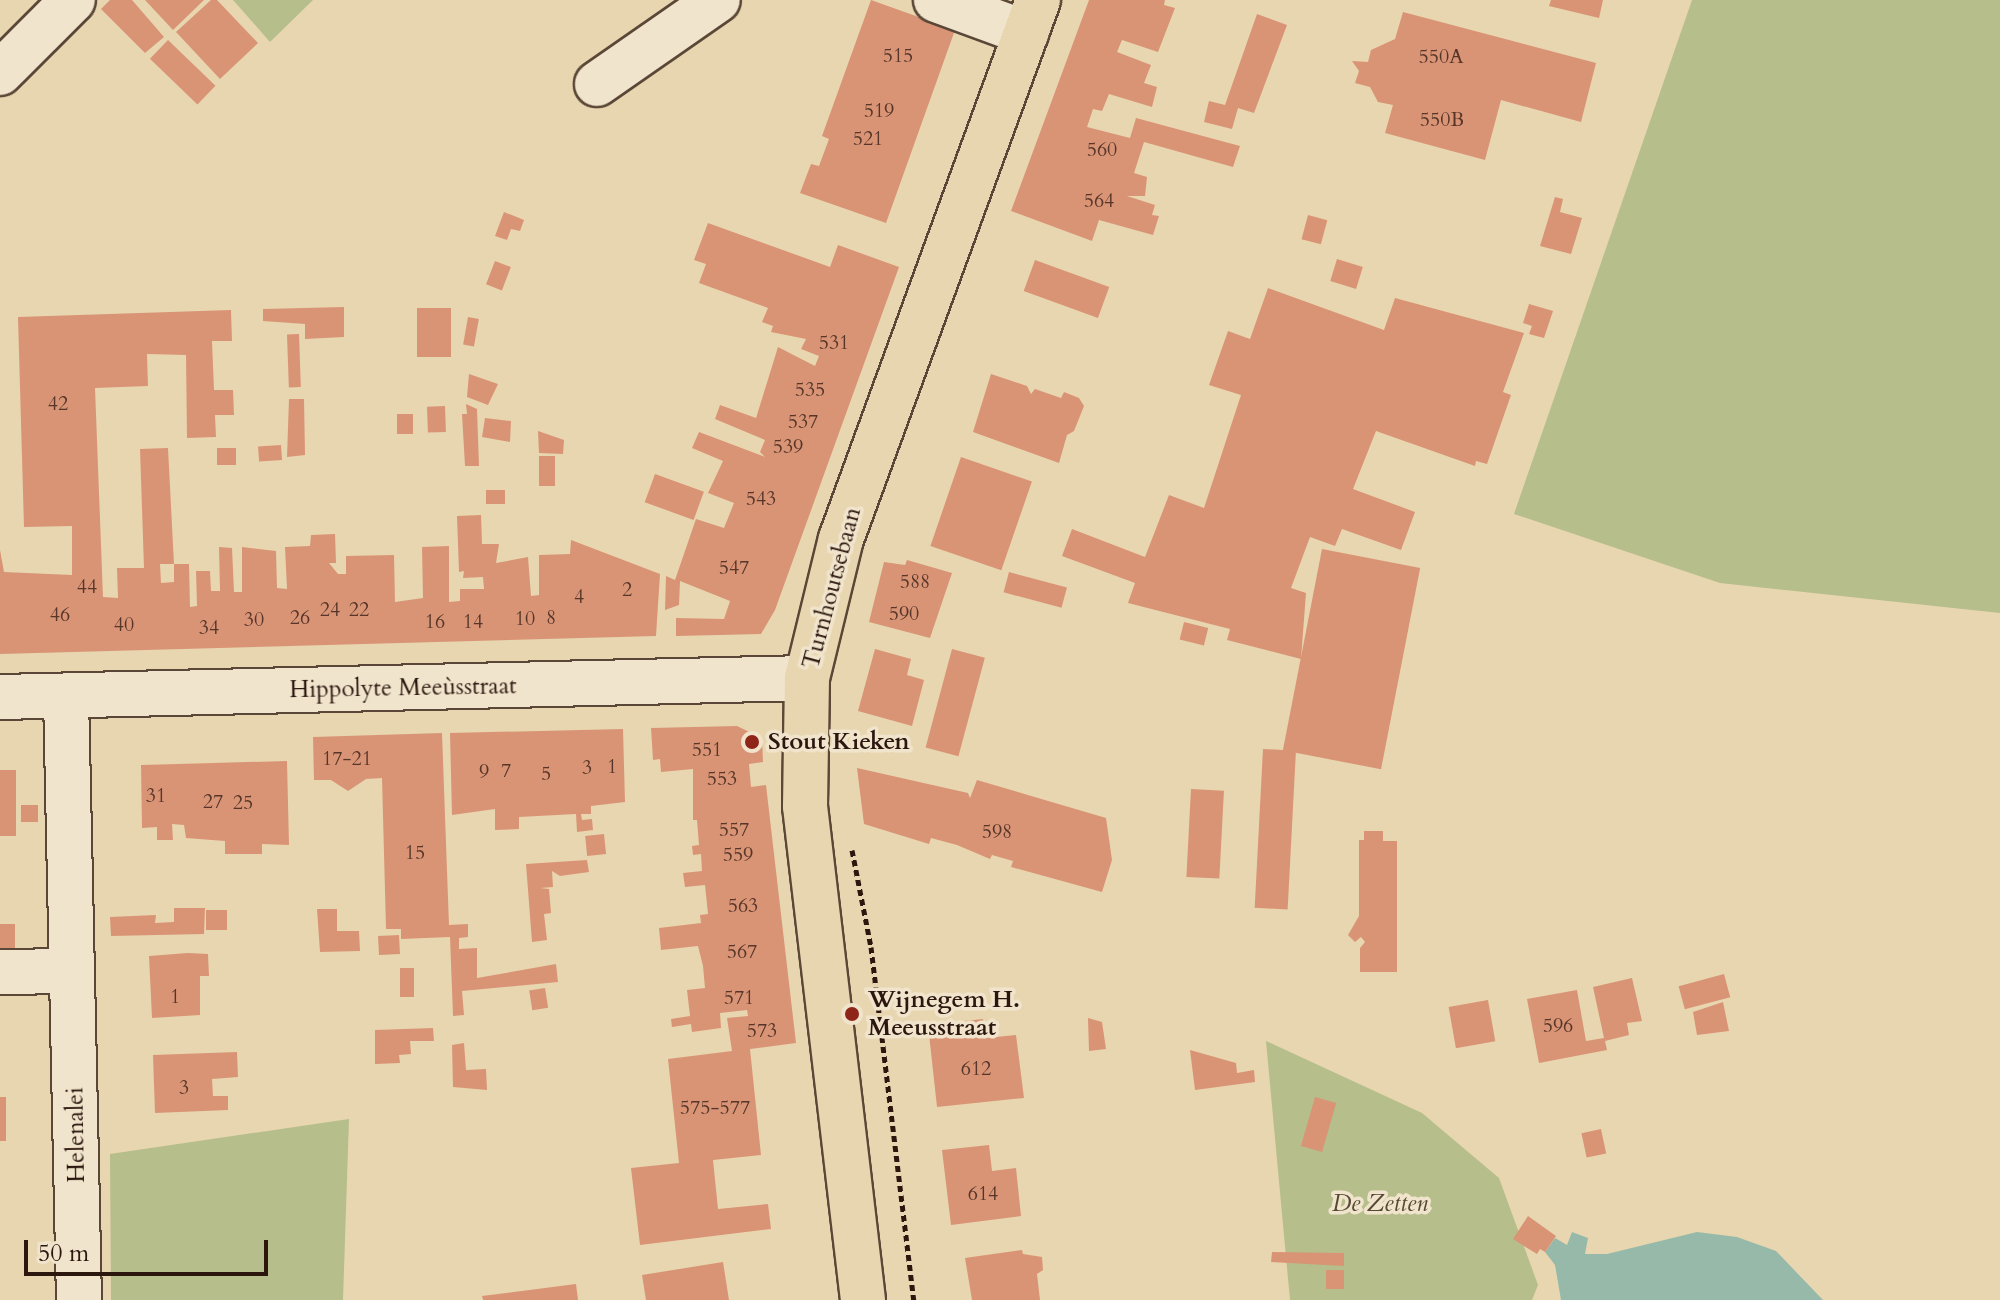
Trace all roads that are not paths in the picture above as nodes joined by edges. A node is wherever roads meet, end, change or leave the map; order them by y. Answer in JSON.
{"nodes":[{"id":1,"x":73,"y":0,"type":"edge"},
{"id":2,"x":718,"y":0,"type":"edge"},
{"id":3,"x":936,"y":0,"type":"edge"},
{"id":4,"x":1032,"y":16,"type":"edge"},
{"id":5,"x":0,"y":73,"type":"edge"},
{"id":6,"x":597,"y":84,"type":"dead end"},
{"id":7,"x":807,"y":678,"type":"junction"},
{"id":8,"x":66,"y":696,"type":"junction"},
{"id":9,"x":0,"y":697,"type":"edge"},
{"id":10,"x":72,"y":971,"type":"junction"},
{"id":11,"x":0,"y":972,"type":"edge"},
{"id":12,"x":79,"y":1300,"type":"edge"},
{"id":13,"x":863,"y":1300,"type":"edge"}],
"edges":[{"from":1,"to":5,"type":"street"},
{"from":2,"to":6,"type":"street"},
{"from":3,"to":4,"type":"street"},
{"from":4,"to":7,"type":"main road","name":"Turnhoutsebaan"},
{"from":7,"to":8,"type":"street","name":"Hippolyte Meeùsstraat"},
{"from":7,"to":13,"type":"main road","name":"Turnhoutsebaan"},
{"from":8,"to":9,"type":"street","name":"Hippolyte Meeùsstraat"},
{"from":8,"to":10,"type":"street","name":"Helenalei"},
{"from":10,"to":11,"type":"street"},
{"from":10,"to":12,"type":"street","name":"Helenalei"}]}
